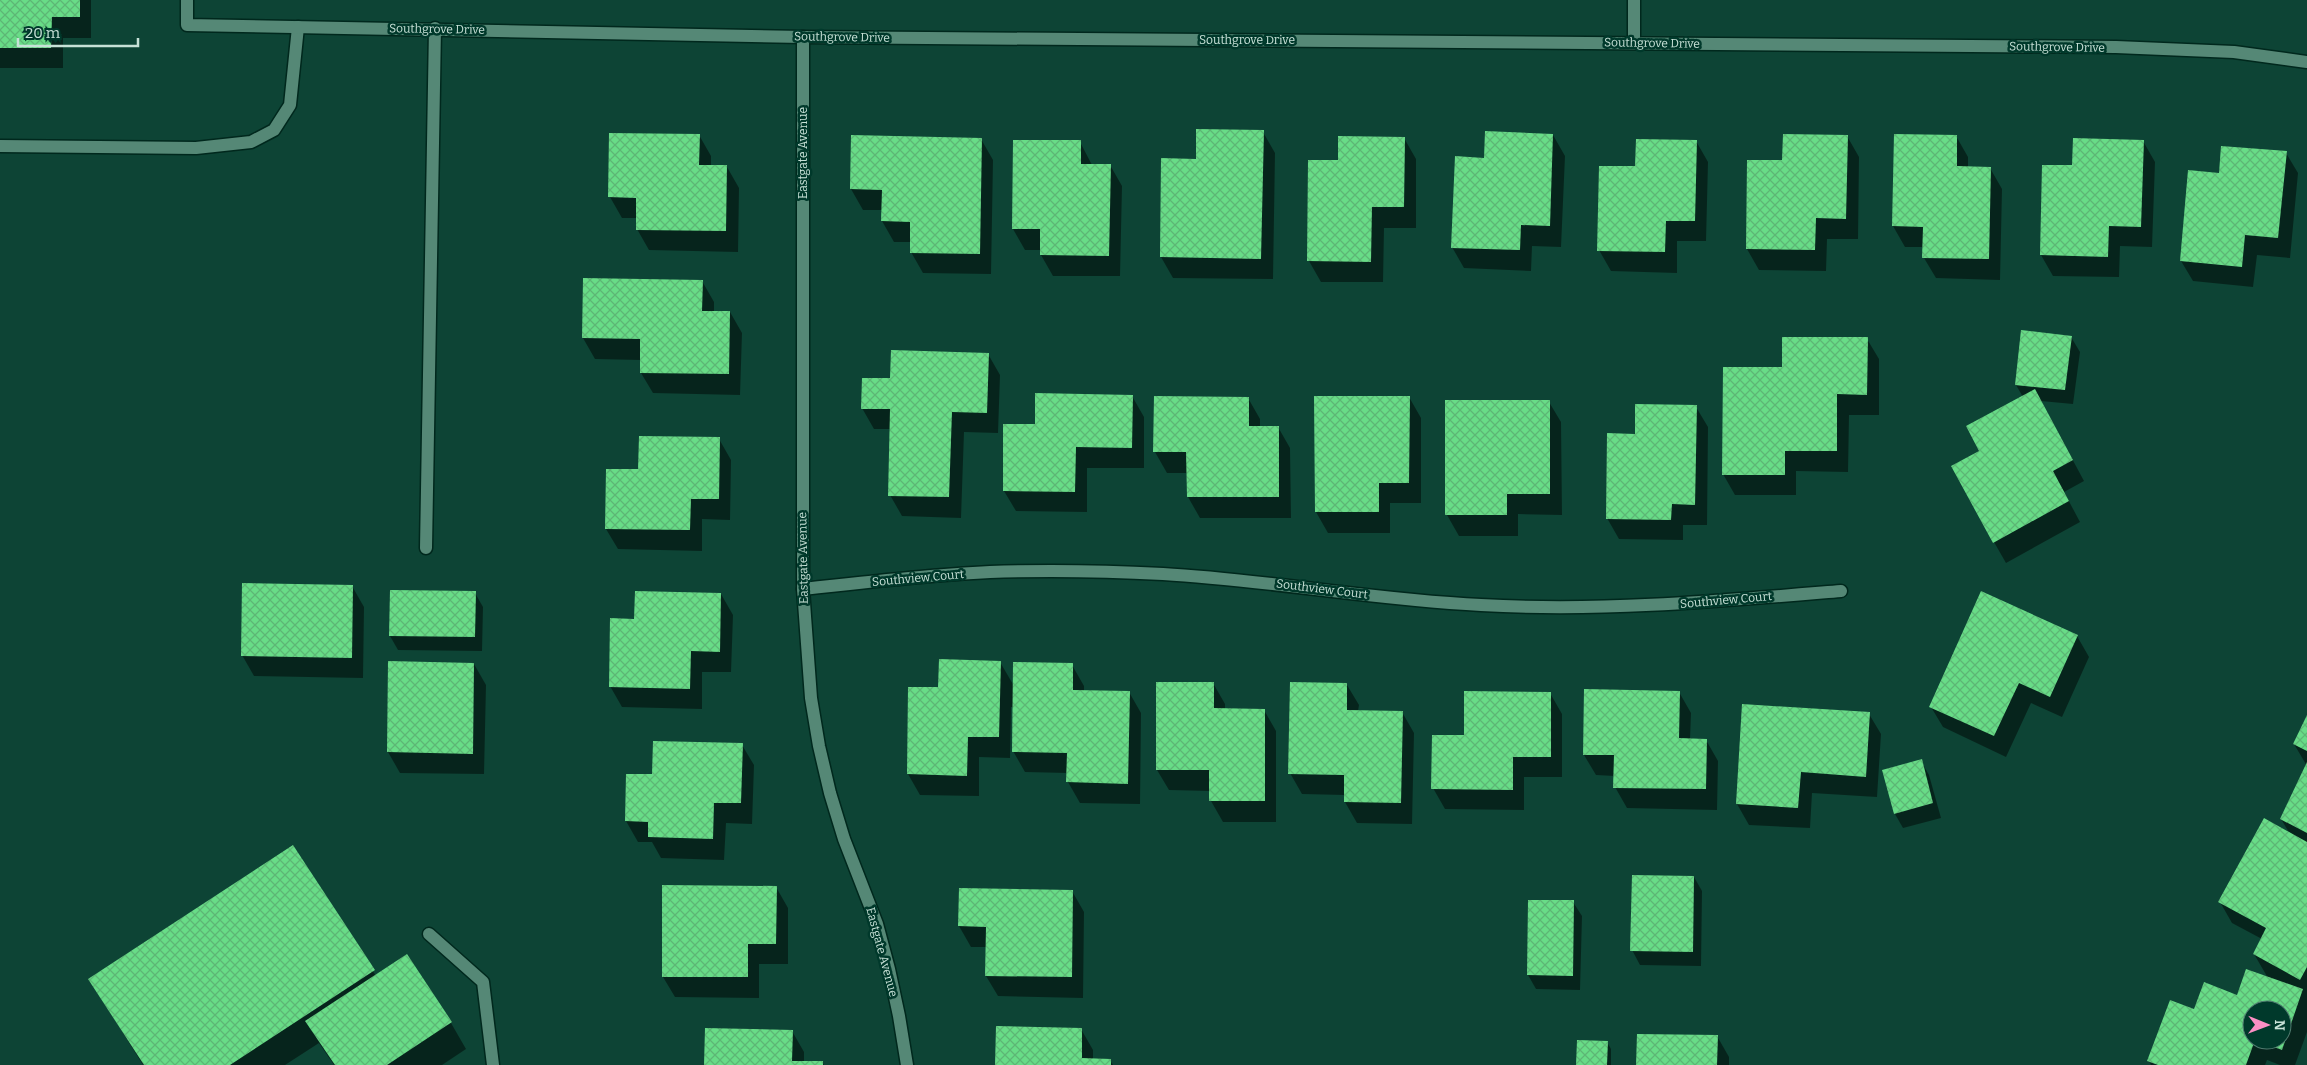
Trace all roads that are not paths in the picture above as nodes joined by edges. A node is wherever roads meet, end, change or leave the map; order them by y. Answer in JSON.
{"nodes":[{"id":1,"x":187,"y":0,"type":"edge"},
{"id":2,"x":1634,"y":0,"type":"edge"},
{"id":3,"x":298,"y":27,"type":"junction"},
{"id":4,"x":435,"y":28,"type":"junction"},
{"id":5,"x":803,"y":37,"type":"junction"},
{"id":6,"x":1634,"y":42,"type":"junction"},
{"id":7,"x":2307,"y":62,"type":"edge"},
{"id":8,"x":0,"y":146,"type":"edge"},
{"id":9,"x":426,"y":548,"type":"dead end"},
{"id":10,"x":803,"y":589,"type":"junction"},
{"id":11,"x":1841,"y":591,"type":"dead end"},
{"id":12,"x":429,"y":934,"type":"dead end"},
{"id":13,"x":493,"y":1065,"type":"edge"},
{"id":14,"x":907,"y":1065,"type":"edge"}],
"edges":[{"from":1,"to":3,"type":"street","name":"Southgrove Drive"},
{"from":2,"to":6,"type":"street"},
{"from":3,"to":4,"type":"street","name":"Southgrove Drive"},
{"from":3,"to":8,"type":"street"},
{"from":4,"to":5,"type":"street","name":"Southgrove Drive"},
{"from":4,"to":9,"type":"street"},
{"from":5,"to":6,"type":"street","name":"Southgrove Drive"},
{"from":5,"to":10,"type":"street","name":"Eastgate Avenue"},
{"from":6,"to":7,"type":"street","name":"Southgrove Drive"},
{"from":10,"to":11,"type":"street","name":"Southview Court"},
{"from":10,"to":14,"type":"street","name":"Eastgate Avenue"},
{"from":12,"to":13,"type":"street"}]}
